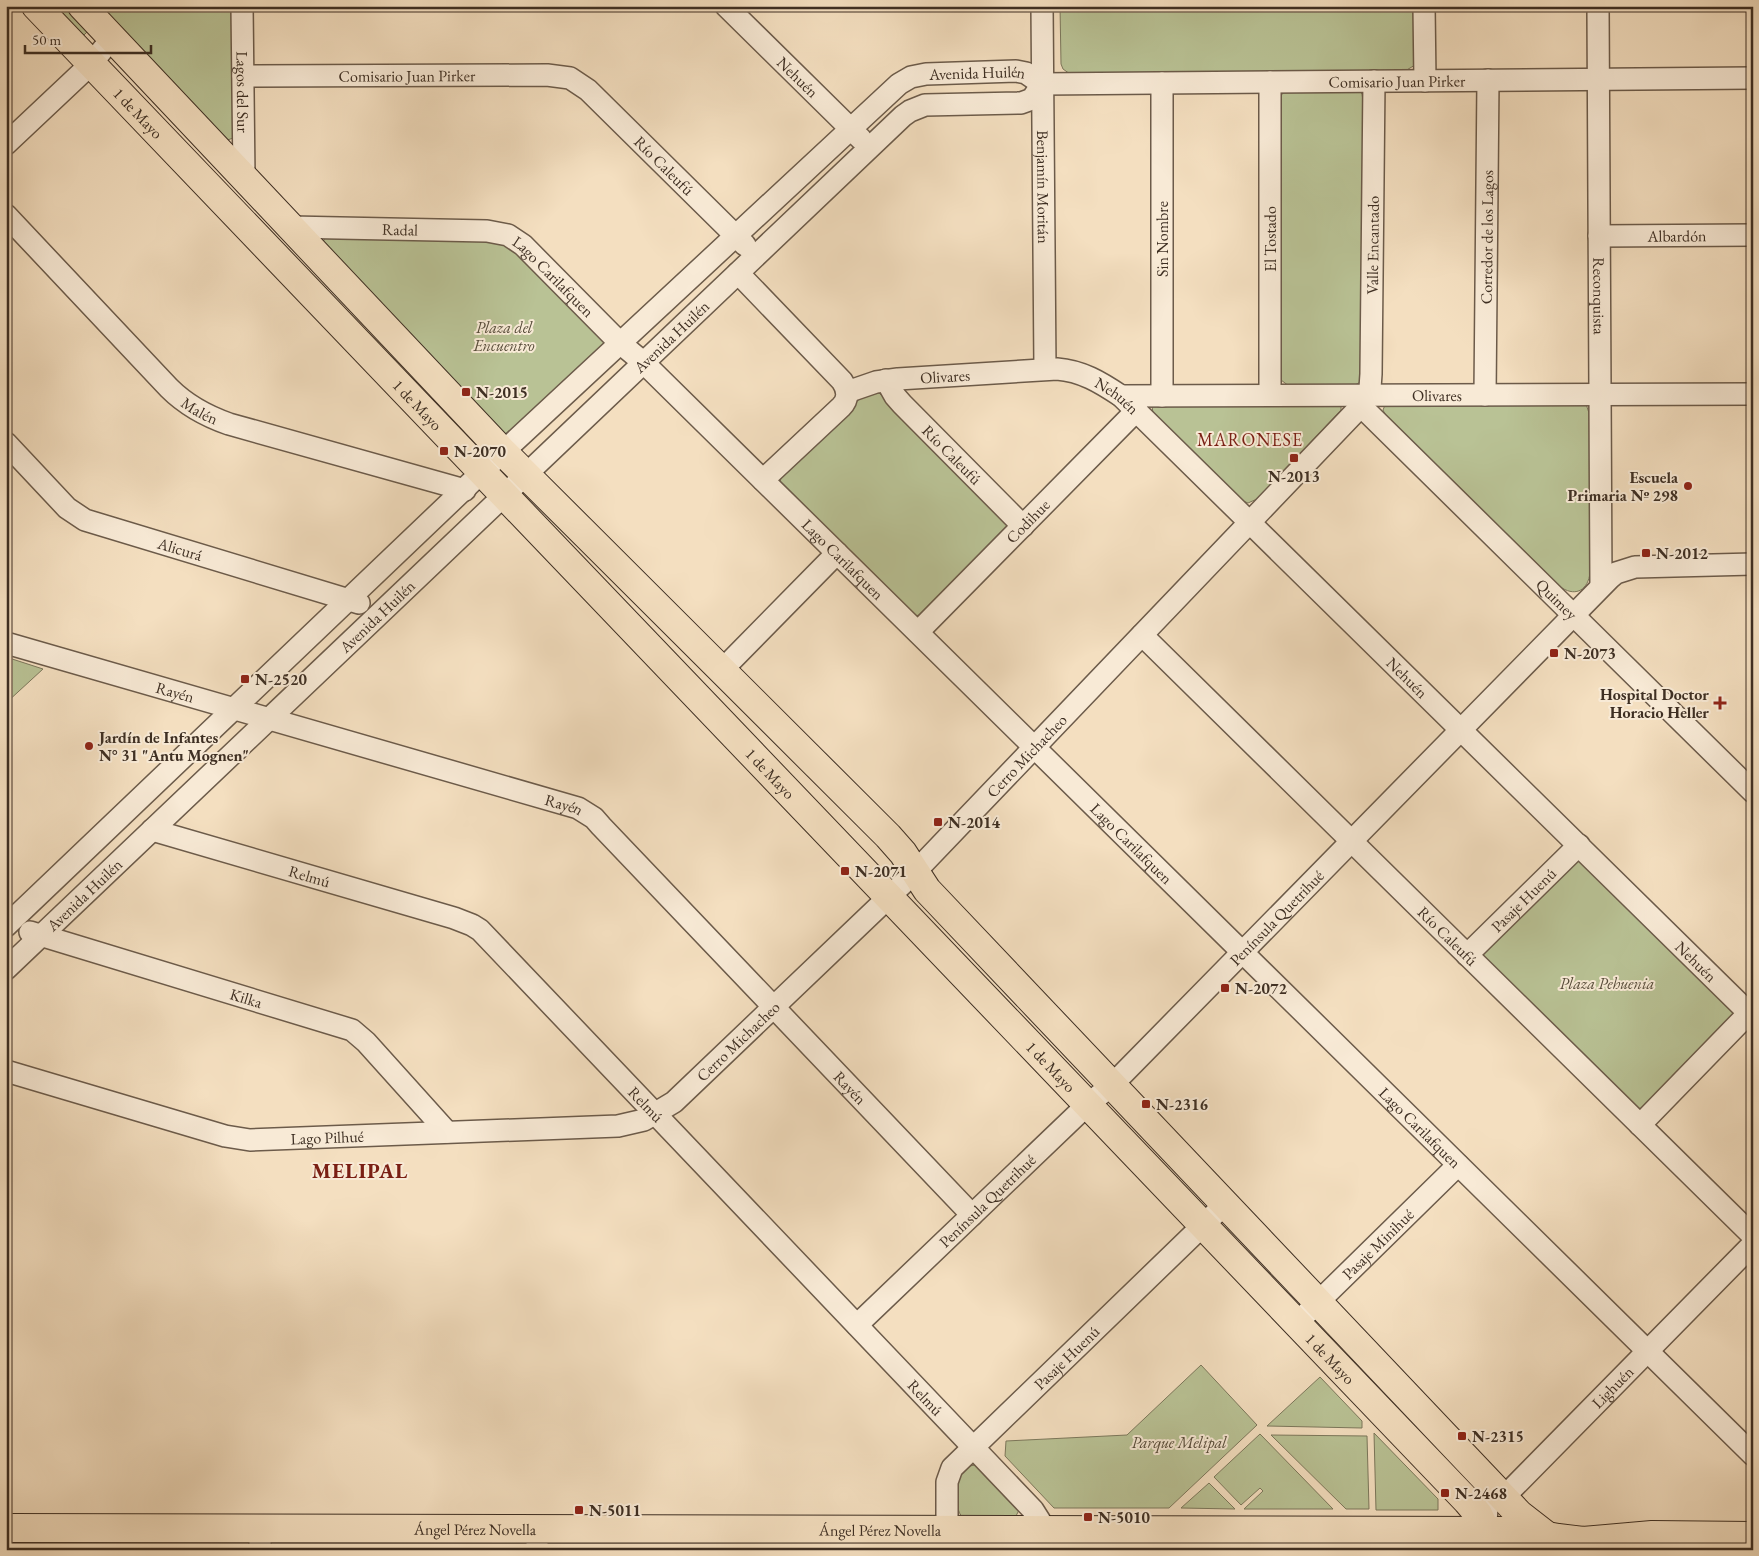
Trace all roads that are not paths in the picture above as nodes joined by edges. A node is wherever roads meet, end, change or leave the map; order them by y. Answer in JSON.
{"nodes":[{"id":1,"x":36,"y":6,"type":"edge"},
{"id":2,"x":82,"y":6,"type":"edge"},
{"id":3,"x":242,"y":6,"type":"edge"},
{"id":4,"x":726,"y":6,"type":"edge"},
{"id":5,"x":1042,"y":6,"type":"edge"},
{"id":6,"x":1424,"y":6,"type":"edge"},
{"id":7,"x":1598,"y":6,"type":"edge"},
{"id":8,"x":112,"y":38,"type":"junction"},
{"id":9,"x":91,"y":64,"type":"junction"},
{"id":10,"x":243,"y":76,"type":"junction"},
{"id":11,"x":570,"y":78,"type":"joint"},
{"id":12,"x":1753,"y":78,"type":"edge"},
{"id":13,"x":1488,"y":80,"type":"junction"},
{"id":14,"x":1598,"y":80,"type":"junction"},
{"id":15,"x":1374,"y":81,"type":"junction"},
{"id":16,"x":1425,"y":81,"type":"junction"},
{"id":17,"x":1270,"y":82,"type":"junction"},
{"id":18,"x":1162,"y":83,"type":"junction"},
{"id":19,"x":1042,"y":84,"type":"junction"},
{"id":20,"x":851,"y":129,"type":"junction"},
{"id":21,"x":6,"y":144,"type":"edge"},
{"id":22,"x":870,"y":148,"type":"junction"},
{"id":23,"x":244,"y":177,"type":"junction"},
{"id":24,"x":6,"y":215,"type":"edge"},
{"id":25,"x":291,"y":227,"type":"junction"},
{"id":26,"x":508,"y":235,"type":"joint"},
{"id":27,"x":1753,"y":235,"type":"edge"},
{"id":28,"x":735,"y":236,"type":"junction"},
{"id":29,"x":1599,"y":236,"type":"junction"},
{"id":30,"x":756,"y":256,"type":"junction"},
{"id":31,"x":738,"y":273,"type":"junction"},
{"id":32,"x":620,"y":343,"type":"junction"},
{"id":33,"x":644,"y":362,"type":"junction"},
{"id":34,"x":1044,"y":369,"type":"junction"},
{"id":35,"x":886,"y":380,"type":"junction"},
{"id":36,"x":847,"y":392,"type":"junction"},
{"id":37,"x":1600,"y":394,"type":"junction"},
{"id":38,"x":1753,"y":394,"type":"edge"},
{"id":39,"x":1485,"y":395,"type":"junction"},
{"id":40,"x":1121,"y":396,"type":"junction"},
{"id":41,"x":1162,"y":396,"type":"junction"},
{"id":42,"x":1270,"y":396,"type":"junction"},
{"id":43,"x":1364,"y":401,"type":"junction"},
{"id":44,"x":1136,"y":410,"type":"junction"},
{"id":45,"x":6,"y":443,"type":"edge"},
{"id":46,"x":504,"y":452,"type":"junction"},
{"id":47,"x":527,"y":474,"type":"junction"},
{"id":48,"x":763,"y":480,"type":"junction"},
{"id":49,"x":473,"y":481,"type":"junction"},
{"id":50,"x":505,"y":496,"type":"junction"},
{"id":51,"x":1250,"y":522,"type":"junction"},
{"id":52,"x":1023,"y":526,"type":"junction"},
{"id":53,"x":837,"y":553,"type":"junction"},
{"id":54,"x":1753,"y":564,"type":"edge"},
{"id":55,"x":1601,"y":586,"type":"junction"},
{"id":56,"x":350,"y":599,"type":"junction"},
{"id":57,"x":1574,"y":614,"type":"junction"},
{"id":58,"x":378,"y":616,"type":"junction"},
{"id":59,"x":918,"y":632,"type":"junction"},
{"id":60,"x":1142,"y":635,"type":"junction"},
{"id":61,"x":6,"y":643,"type":"edge"},
{"id":62,"x":722,"y":670,"type":"junction"},
{"id":63,"x":235,"y":708,"type":"junction"},
{"id":64,"x":270,"y":719,"type":"junction"},
{"id":65,"x":1461,"y":729,"type":"junction"},
{"id":66,"x":1034,"y":747,"type":"junction"},
{"id":67,"x":1753,"y":792,"type":"edge"},
{"id":68,"x":152,"y":830,"type":"junction"},
{"id":69,"x":1351,"y":841,"type":"junction"},
{"id":70,"x":1579,"y":846,"type":"junction"},
{"id":71,"x":915,"y":872,"type":"junction"},
{"id":72,"x":889,"y":898,"type":"junction"},
{"id":73,"x":6,"y":926,"type":"edge"},
{"id":74,"x":42,"y":936,"type":"junction"},
{"id":75,"x":1242,"y":952,"type":"junction"},
{"id":76,"x":1467,"y":955,"type":"junction"},
{"id":77,"x":6,"y":969,"type":"edge"},
{"id":78,"x":774,"y":1008,"type":"junction"},
{"id":79,"x":1751,"y":1015,"type":"edge"},
{"id":80,"x":6,"y":1071,"type":"edge"},
{"id":81,"x":1112,"y":1085,"type":"junction"},
{"id":82,"x":1087,"y":1105,"type":"junction"},
{"id":83,"x":656,"y":1114,"type":"junction"},
{"id":84,"x":1640,"y":1125,"type":"junction"},
{"id":85,"x":447,"y":1132,"type":"junction"},
{"id":86,"x":1458,"y":1165,"type":"junction"},
{"id":87,"x":1225,"y":1204,"type":"junction"},
{"id":88,"x":972,"y":1215,"type":"junction"},
{"id":89,"x":1202,"y":1225,"type":"junction"},
{"id":90,"x":1753,"y":1236,"type":"edge"},
{"id":91,"x":1753,"y":1244,"type":"edge"},
{"id":92,"x":1318,"y":1302,"type":"junction"},
{"id":93,"x":1296,"y":1323,"type":"junction"},
{"id":94,"x":857,"y":1325,"type":"junction"},
{"id":95,"x":1647,"y":1351,"type":"junction"},
{"id":96,"x":973,"y":1447,"type":"junction"},
{"id":97,"x":1753,"y":1455,"type":"edge"},
{"id":98,"x":1504,"y":1498,"type":"junction"},
{"id":99,"x":6,"y":1528,"type":"edge"},
{"id":100,"x":947,"y":1529,"type":"junction"},
{"id":101,"x":1546,"y":1535,"type":"junction"},
{"id":102,"x":1753,"y":1536,"type":"edge"},
{"id":103,"x":1619,"y":1538,"type":"junction"},
{"id":104,"x":260,"y":1539,"type":"edge"},
{"id":105,"x":537,"y":1539,"type":"edge"},
{"id":106,"x":1047,"y":1539,"type":"edge"},
{"id":107,"x":1490,"y":1540,"type":"edge"},
{"id":108,"x":1656,"y":1550,"type":"edge"}],
"edges":[{"from":1,"to":9,"type":"main road","name":"1 de Mayo"},
{"from":2,"to":8,"type":"main road","name":"1 de Mayo"},
{"from":3,"to":10,"type":"street","name":"Lagos del Sur"},
{"from":4,"to":20,"type":"street","name":"Nehuén"},
{"from":5,"to":19,"type":"street","name":"Benjamín Moritán"},
{"from":6,"to":16,"type":"street"},
{"from":7,"to":14,"type":"street","name":"Reconquista"},
{"from":8,"to":9,"type":"street"},
{"from":8,"to":23,"type":"main road","name":"1 de Mayo"},
{"from":9,"to":21,"type":"street"},
{"from":9,"to":49,"type":"main road","name":"1 de Mayo"},
{"from":10,"to":11,"type":"street","name":"Comisario Juan Pirker"},
{"from":10,"to":23,"type":"street","name":"Lagos del Sur"},
{"from":11,"to":28,"type":"street","name":"Río Caleufú"},
{"from":12,"to":14,"type":"street","name":"Comisario Juan Pirker"},
{"from":13,"to":14,"type":"street","name":"Comisario Juan Pirker"},
{"from":13,"to":16,"type":"street","name":"Comisario Juan Pirker"},
{"from":13,"to":39,"type":"street","name":"Corredor de los Lagos"},
{"from":14,"to":29,"type":"street","name":"Reconquista"},
{"from":15,"to":16,"type":"street","name":"Comisario Juan Pirker"},
{"from":15,"to":17,"type":"street","name":"Comisario Juan Pirker"},
{"from":15,"to":43,"type":"street","name":"Valle Encantado"},
{"from":17,"to":18,"type":"street","name":"Comisario Juan Pirker"},
{"from":17,"to":42,"type":"street","name":"El Tostado"},
{"from":18,"to":19,"type":"street","name":"Comisario Juan Pirker"},
{"from":18,"to":41,"type":"street","name":"Sin Nombre"},
{"from":19,"to":20,"type":"street","name":"Avenida Huilén"},
{"from":19,"to":22,"type":"street","name":"Avenida Huilén"},
{"from":19,"to":34,"type":"street","name":"Benjamín Moritán"},
{"from":20,"to":22,"type":"street","name":"Nehuén"},
{"from":20,"to":28,"type":"street","name":"Avenida Huilén"},
{"from":22,"to":30,"type":"street","name":"Avenida Huilén"},
{"from":23,"to":25,"type":"main road","name":"1 de Mayo"},
{"from":24,"to":49,"type":"street","name":"Malén"},
{"from":25,"to":26,"type":"street","name":"Radal"},
{"from":25,"to":46,"type":"main road","name":"1 de Mayo"},
{"from":26,"to":32,"type":"street","name":"Lago Carilafquen"},
{"from":27,"to":29,"type":"street","name":"Albardón"},
{"from":28,"to":30,"type":"street","name":"Río Caleufú"},
{"from":28,"to":32,"type":"street","name":"Avenida Huilén"},
{"from":29,"to":37,"type":"street","name":"Reconquista"},
{"from":30,"to":31,"type":"street","name":"Avenida Huilén"},
{"from":31,"to":33,"type":"street","name":"Avenida Huilén"},
{"from":31,"to":36,"type":"street"},
{"from":32,"to":33,"type":"street","name":"Lago Carilafquen"},
{"from":32,"to":46,"type":"street","name":"Avenida Huilén"},
{"from":33,"to":47,"type":"street","name":"Avenida Huilén"},
{"from":33,"to":48,"type":"street","name":"Lago Carilafquen"},
{"from":34,"to":35,"type":"street","name":"Olivares"},
{"from":34,"to":40,"type":"street","name":"Nehuén"},
{"from":35,"to":36,"type":"street","name":"Olivares"},
{"from":35,"to":52,"type":"street","name":"Río Caleufú"},
{"from":36,"to":48,"type":"street"},
{"from":37,"to":38,"type":"street","name":"Olivares"},
{"from":37,"to":39,"type":"street","name":"Olivares"},
{"from":37,"to":55,"type":"street","name":"Reconquista"},
{"from":39,"to":43,"type":"street","name":"Olivares"},
{"from":40,"to":41,"type":"street","name":"Olivares"},
{"from":40,"to":44,"type":"street","name":"Nehuén"},
{"from":41,"to":42,"type":"street","name":"Olivares"},
{"from":42,"to":43,"type":"street","name":"Olivares"},
{"from":43,"to":51,"type":"street","name":"Cerro Michacheo"},
{"from":43,"to":57,"type":"street","name":"Quimey"},
{"from":44,"to":51,"type":"street","name":"Nehuén"},
{"from":44,"to":52,"type":"street","name":"Codihue"},
{"from":45,"to":56,"type":"street","name":"Alicurá"},
{"from":46,"to":47,"type":"main road","name":"1 de Mayo"},
{"from":46,"to":49,"type":"street","name":"Avenida Huilén"},
{"from":47,"to":50,"type":"street","name":"Avenida Huilén"},
{"from":47,"to":62,"type":"main road","name":"1 de Mayo"},
{"from":48,"to":53,"type":"street","name":"Lago Carilafquen"},
{"from":49,"to":50,"type":"main road","name":"1 de Mayo"},
{"from":49,"to":56,"type":"street","name":"Avenida Huilén"},
{"from":50,"to":58,"type":"street","name":"Avenida Huilén"},
{"from":50,"to":72,"type":"main road","name":"1 de Mayo"},
{"from":51,"to":60,"type":"street","name":"Cerro Michacheo"},
{"from":51,"to":65,"type":"street","name":"Nehuén"},
{"from":52,"to":59,"type":"street","name":"Codihue"},
{"from":53,"to":59,"type":"street","name":"Lago Carilafquen"},
{"from":53,"to":62,"type":"street"},
{"from":54,"to":55,"type":"street","name":"Península Quetrihué"},
{"from":55,"to":57,"type":"street","name":"Península Quetrihué"},
{"from":56,"to":58,"type":"street","name":"Alicurá"},
{"from":56,"to":63,"type":"street","name":"Avenida Huilén"},
{"from":57,"to":65,"type":"street","name":"Península Quetrihué"},
{"from":57,"to":67,"type":"street","name":"Quimey"},
{"from":58,"to":64,"type":"street","name":"Avenida Huilén"},
{"from":59,"to":66,"type":"street","name":"Lago Carilafquen"},
{"from":60,"to":66,"type":"street","name":"Cerro Michacheo"},
{"from":60,"to":69,"type":"street","name":"Río Caleufú"},
{"from":61,"to":63,"type":"street","name":"Rayén"},
{"from":62,"to":71,"type":"main road","name":"1 de Mayo"},
{"from":63,"to":64,"type":"street","name":"Rayén"},
{"from":63,"to":73,"type":"street","name":"Avenida Huilén"},
{"from":64,"to":68,"type":"street","name":"Avenida Huilén"},
{"from":64,"to":78,"type":"street","name":"Rayén"},
{"from":65,"to":69,"type":"street","name":"Península Quetrihué"},
{"from":65,"to":70,"type":"street","name":"Nehuén"},
{"from":66,"to":71,"type":"street","name":"Cerro Michacheo"},
{"from":66,"to":75,"type":"street","name":"Lago Carilafquen"},
{"from":68,"to":74,"type":"street","name":"Avenida Huilén"},
{"from":68,"to":83,"type":"street","name":"Relmú"},
{"from":69,"to":75,"type":"street","name":"Península Quetrihué"},
{"from":69,"to":76,"type":"street","name":"Río Caleufú"},
{"from":70,"to":76,"type":"street","name":"Pasaje Huenú"},
{"from":70,"to":79,"type":"street","name":"Nehuén"},
{"from":71,"to":72,"type":"street","name":"Cerro Michacheo"},
{"from":71,"to":81,"type":"main road","name":"1 de Mayo"},
{"from":72,"to":78,"type":"street","name":"Cerro Michacheo"},
{"from":72,"to":82,"type":"main road","name":"1 de Mayo"},
{"from":73,"to":74,"type":"street","name":"Kilka"},
{"from":74,"to":77,"type":"street","name":"Avenida Huilén"},
{"from":74,"to":85,"type":"street","name":"Kilka"},
{"from":75,"to":81,"type":"street","name":"Península Quetrihué"},
{"from":75,"to":86,"type":"street","name":"Lago Carilafquen"},
{"from":76,"to":84,"type":"street","name":"Río Caleufú"},
{"from":78,"to":83,"type":"street","name":"Cerro Michacheo"},
{"from":78,"to":88,"type":"street","name":"Rayén"},
{"from":79,"to":84,"type":"street"},
{"from":80,"to":85,"type":"street","name":"Lago Pilhué"},
{"from":81,"to":82,"type":"street","name":"Península Quetrihué"},
{"from":81,"to":87,"type":"main road","name":"1 de Mayo"},
{"from":82,"to":88,"type":"street","name":"Península Quetrihué"},
{"from":82,"to":89,"type":"main road","name":"1 de Mayo"},
{"from":83,"to":85,"type":"street","name":"Lago Pilhué"},
{"from":83,"to":94,"type":"street","name":"Relmú"},
{"from":84,"to":90,"type":"street","name":"Río Caleufú"},
{"from":86,"to":92,"type":"street","name":"Pasaje Minihué"},
{"from":86,"to":95,"type":"street","name":"Lago Carilafquen"},
{"from":87,"to":89,"type":"street","name":"Pasaje Huenú"},
{"from":87,"to":92,"type":"main road","name":"1 de Mayo"},
{"from":88,"to":94,"type":"street","name":"Península Quetrihué"},
{"from":89,"to":93,"type":"main road","name":"1 de Mayo"},
{"from":89,"to":96,"type":"street","name":"Pasaje Huenú"},
{"from":91,"to":95,"type":"street","name":"Lighuén"},
{"from":92,"to":93,"type":"street","name":"Pasaje Minihué"},
{"from":92,"to":98,"type":"main road","name":"1 de Mayo"},
{"from":93,"to":107,"type":"main road","name":"1 de Mayo"},
{"from":94,"to":96,"type":"street","name":"Relmú"},
{"from":95,"to":97,"type":"street","name":"Lago Carilafquen"},
{"from":95,"to":98,"type":"street","name":"Lighuén"},
{"from":96,"to":100,"type":"street","name":"Pasaje Huenú"},
{"from":96,"to":106,"type":"street","name":"Relmú"},
{"from":98,"to":101,"type":"main road","name":"1 de Mayo"},
{"from":98,"to":107,"type":"street","name":"Lighuén"},
{"from":99,"to":104,"type":"main road","name":"Ángel Pérez Novella"},
{"from":100,"to":105,"type":"main road","name":"Ángel Pérez Novella"},
{"from":100,"to":106,"type":"main road","name":"Ángel Pérez Novella"},
{"from":101,"to":103,"type":"main road","name":"Ángel Pérez Novella"},
{"from":101,"to":107,"type":"main road","name":"Ángel Pérez Novella"},
{"from":102,"to":103,"type":"main road","name":"Ángel Pérez Novella"},
{"from":103,"to":108,"type":"main road"},
{"from":104,"to":105,"type":"main road","name":"Ángel Pérez Novella"},
{"from":106,"to":107,"type":"main road","name":"Ángel Pérez Novella"}]}
